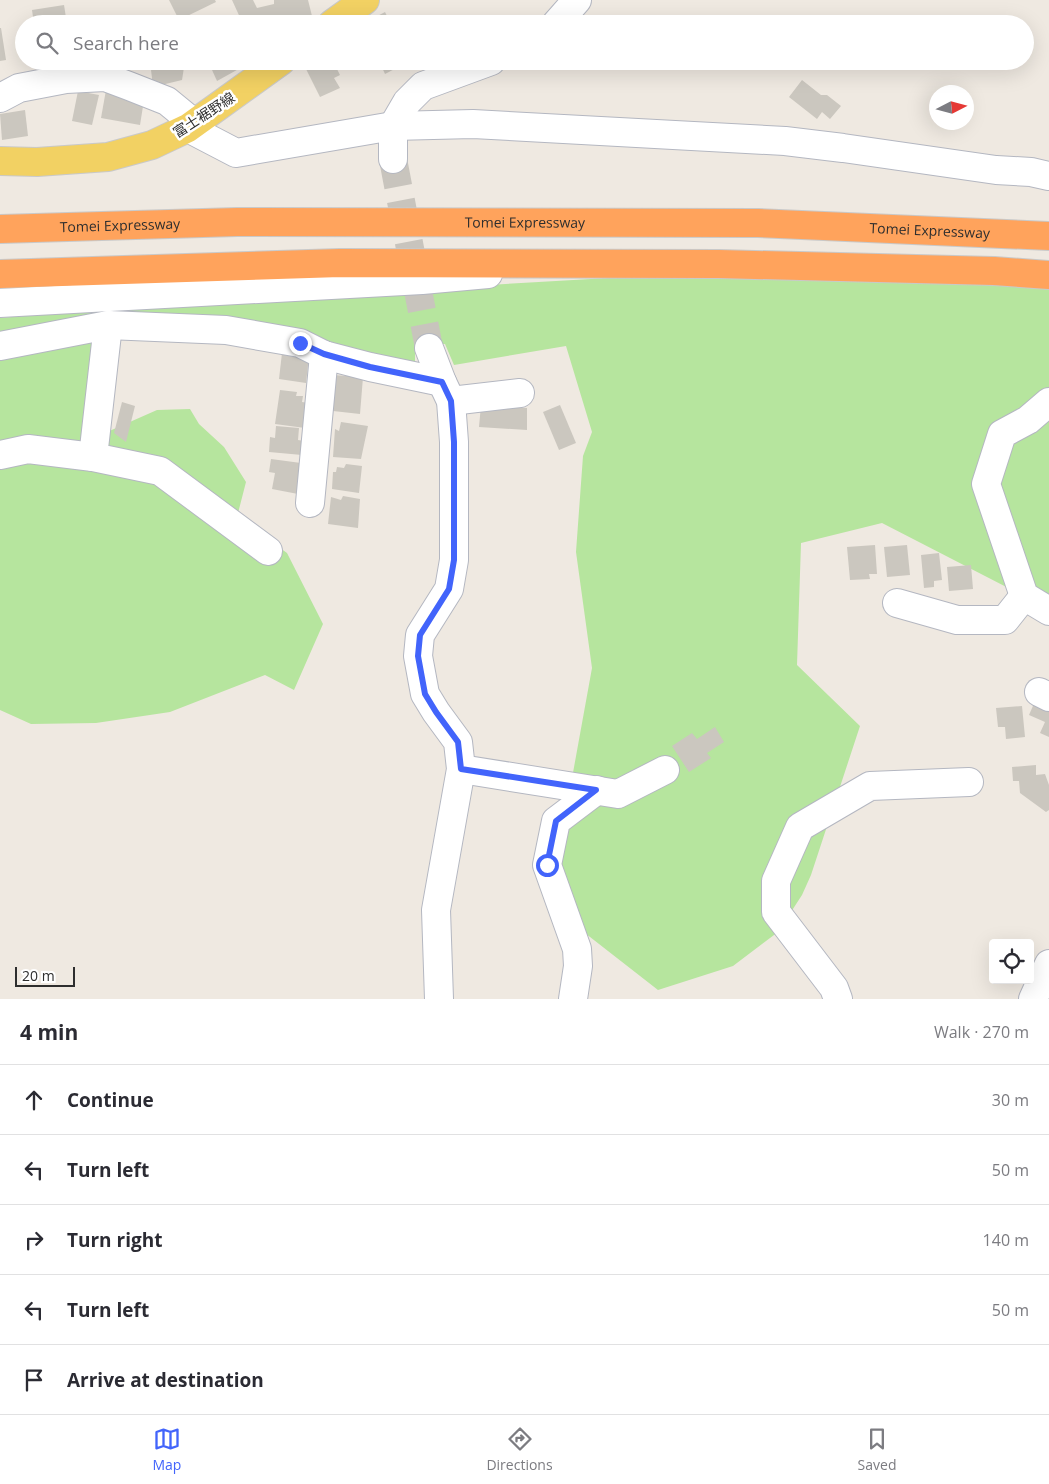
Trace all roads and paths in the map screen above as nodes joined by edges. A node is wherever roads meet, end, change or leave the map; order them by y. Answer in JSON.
{"nodes":[{"id":1,"x":365,"y":0,"type":"edge"},
{"id":2,"x":577,"y":0,"type":"edge"},
{"id":3,"x":344,"y":15,"type":"edge"},
{"id":4,"x":564,"y":15,"type":"edge"},
{"id":5,"x":269,"y":70,"type":"edge"},
{"id":6,"x":467,"y":70,"type":"edge"},
{"id":7,"x":0,"y":98,"type":"edge"},
{"id":8,"x":191,"y":126,"type":"junction"},
{"id":9,"x":393,"y":126,"type":"junction"},
{"id":10,"x":393,"y":159,"type":"tunnel mouth"},
{"id":11,"x":0,"y":161,"type":"edge"},
{"id":12,"x":1049,"y":176,"type":"edge"},
{"id":13,"x":0,"y":229,"type":"edge"},
{"id":14,"x":1049,"y":236,"type":"edge"},
{"id":15,"x":594,"y":264,"type":"junction"},
{"id":16,"x":0,"y":274,"type":"edge"},
{"id":17,"x":1049,"y":275,"type":"edge"},
{"id":18,"x":0,"y":303,"type":"edge"},
{"id":19,"x":108,"y":325,"type":"junction"},
{"id":20,"x":0,"y":346,"type":"edge"},
{"id":21,"x":429,"y":348,"type":"tunnel mouth"},
{"id":22,"x":324,"y":354,"type":"junction"},
{"id":23,"x":446,"y":391,"type":"junction"},
{"id":24,"x":520,"y":393,"type":"dead end"},
{"id":25,"x":1045,"y":410,"type":"edge"},
{"id":26,"x":0,"y":455,"type":"edge"},
{"id":27,"x":93,"y":457,"type":"junction"},
{"id":28,"x":310,"y":503,"type":"dead end"},
{"id":29,"x":268,"y":551,"type":"dead end"},
{"id":30,"x":1024,"y":596,"type":"junction"},
{"id":31,"x":897,"y":603,"type":"dead end"},
{"id":32,"x":1049,"y":611,"type":"edge"},
{"id":33,"x":461,"y":769,"type":"junction"},
{"id":34,"x":665,"y":770,"type":"dead end"},
{"id":35,"x":969,"y":782,"type":"dead end"},
{"id":36,"x":596,"y":790,"type":"junction"},
{"id":37,"x":1049,"y":964,"type":"edge"},
{"id":38,"x":439,"y":999,"type":"edge"},
{"id":39,"x":573,"y":999,"type":"edge"},
{"id":40,"x":838,"y":999,"type":"edge"},
{"id":41,"x":1033,"y":999,"type":"edge"}],
"edges":[{"from":1,"to":3,"type":"main road"},
{"from":2,"to":4,"type":"street"},
{"from":5,"to":8,"type":"main road","name":"富士裾野線"},
{"from":6,"to":9,"type":"street"},
{"from":7,"to":8,"type":"street"},
{"from":8,"to":9,"type":"street"},
{"from":8,"to":11,"type":"main road","name":"富士裾野線"},
{"from":9,"to":10,"type":"street"},
{"from":9,"to":12,"type":"street"},
{"from":13,"to":14,"type":"highway","name":"Tomei Expressway"},
{"from":15,"to":16,"type":"highway"},
{"from":15,"to":17,"type":"highway"},
{"from":15,"to":18,"type":"street"},
{"from":19,"to":20,"type":"street"},
{"from":19,"to":22,"type":"street"},
{"from":19,"to":27,"type":"street"},
{"from":21,"to":23,"type":"street"},
{"from":22,"to":23,"type":"street"},
{"from":22,"to":28,"type":"street"},
{"from":23,"to":24,"type":"street"},
{"from":23,"to":33,"type":"street"},
{"from":25,"to":30,"type":"street"},
{"from":26,"to":27,"type":"street"},
{"from":27,"to":29,"type":"street"},
{"from":30,"to":31,"type":"street"},
{"from":30,"to":32,"type":"street"},
{"from":33,"to":36,"type":"street"},
{"from":33,"to":38,"type":"street"},
{"from":34,"to":36,"type":"street"},
{"from":35,"to":40,"type":"street"},
{"from":36,"to":39,"type":"street"},
{"from":37,"to":41,"type":"street"}]}
